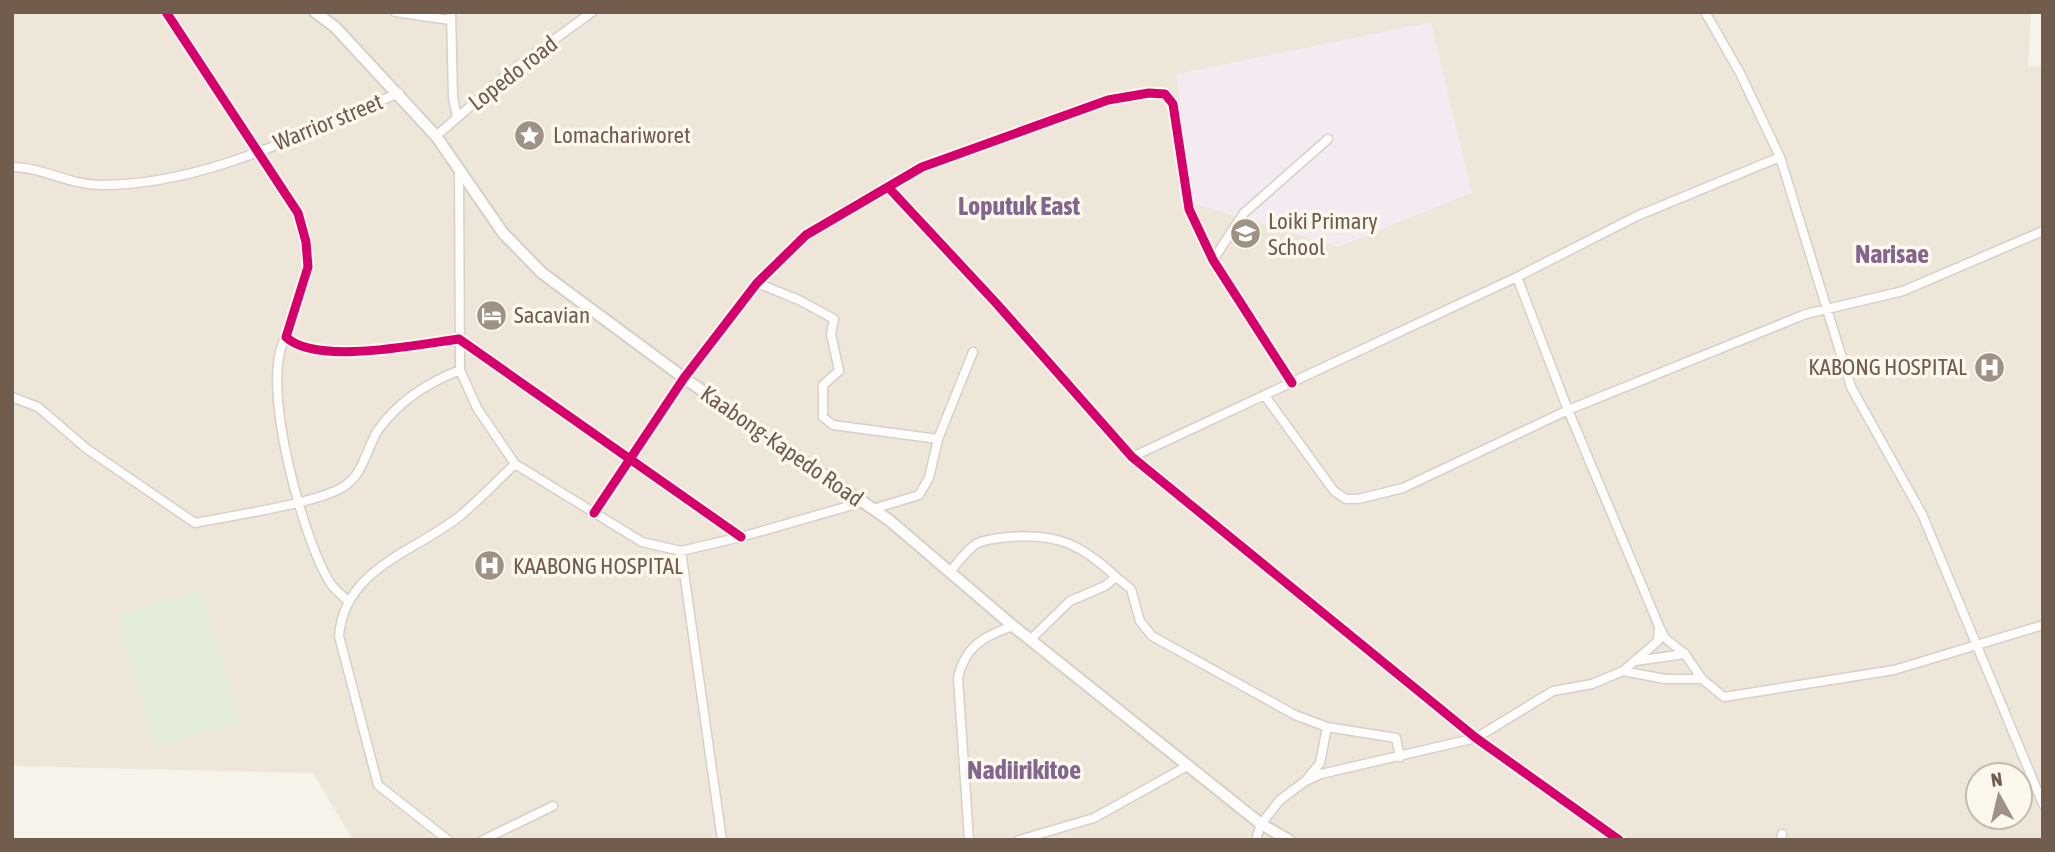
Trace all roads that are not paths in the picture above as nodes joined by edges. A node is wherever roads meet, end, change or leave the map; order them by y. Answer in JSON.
{"nodes":[{"id":1,"x":166,"y":12,"type":"edge"},
{"id":2,"x":315,"y":12,"type":"edge"},
{"id":3,"x":395,"y":12,"type":"edge"},
{"id":4,"x":592,"y":12,"type":"edge"},
{"id":5,"x":1705,"y":12,"type":"edge"},
{"id":6,"x":451,"y":16,"type":"edge"},
{"id":7,"x":399,"y":93,"type":"junction"},
{"id":8,"x":457,"y":117,"type":"junction"},
{"id":9,"x":436,"y":136,"type":"junction"},
{"id":10,"x":1328,"y":139,"type":"dead end"},
{"id":11,"x":255,"y":152,"type":"junction"},
{"id":12,"x":1780,"y":157,"type":"junction"},
{"id":13,"x":12,"y":167,"type":"edge"},
{"id":14,"x":459,"y":169,"type":"junction"},
{"id":15,"x":888,"y":187,"type":"junction"},
{"id":16,"x":2043,"y":231,"type":"edge"},
{"id":17,"x":1213,"y":260,"type":"junction"},
{"id":18,"x":1517,"y":277,"type":"junction"},
{"id":19,"x":757,"y":283,"type":"junction"},
{"id":20,"x":1826,"y":311,"type":"junction"},
{"id":21,"x":286,"y":337,"type":"junction"},
{"id":22,"x":459,"y":339,"type":"junction"},
{"id":23,"x":973,"y":352,"type":"dead end"},
{"id":24,"x":460,"y":370,"type":"junction"},
{"id":25,"x":684,"y":378,"type":"junction"},
{"id":26,"x":1292,"y":383,"type":"junction"},
{"id":27,"x":1265,"y":396,"type":"junction"},
{"id":28,"x":12,"y":397,"type":"edge"},
{"id":29,"x":1568,"y":410,"type":"junction"},
{"id":30,"x":938,"y":439,"type":"junction"},
{"id":31,"x":1132,"y":457,"type":"junction"},
{"id":32,"x":629,"y":460,"type":"junction"},
{"id":33,"x":515,"y":464,"type":"junction"},
{"id":34,"x":298,"y":501,"type":"junction"},
{"id":35,"x":868,"y":505,"type":"junction"},
{"id":36,"x":594,"y":513,"type":"junction"},
{"id":37,"x":741,"y":537,"type":"junction"},
{"id":38,"x":681,"y":551,"type":"junction"},
{"id":39,"x":950,"y":572,"type":"junction"},
{"id":40,"x":1116,"y":577,"type":"junction"},
{"id":41,"x":348,"y":601,"type":"junction"},
{"id":42,"x":2043,"y":625,"type":"edge"},
{"id":43,"x":1013,"y":626,"type":"junction"},
{"id":44,"x":1659,"y":626,"type":"junction"},
{"id":45,"x":1031,"y":639,"type":"junction"},
{"id":46,"x":1976,"y":646,"type":"junction"},
{"id":47,"x":1685,"y":654,"type":"junction"},
{"id":48,"x":1635,"y":661,"type":"junction"},
{"id":49,"x":1623,"y":671,"type":"junction"},
{"id":50,"x":1702,"y":679,"type":"junction"},
{"id":51,"x":1327,"y":727,"type":"junction"},
{"id":52,"x":1476,"y":738,"type":"junction"},
{"id":53,"x":1400,"y":757,"type":"junction"},
{"id":54,"x":1189,"y":765,"type":"junction"},
{"id":55,"x":1304,"y":782,"type":"junction"},
{"id":56,"x":2043,"y":804,"type":"edge"},
{"id":57,"x":553,"y":806,"type":"dead end"},
{"id":58,"x":1258,"y":832,"type":"edge"},
{"id":59,"x":448,"y":840,"type":"edge"},
{"id":60,"x":483,"y":840,"type":"edge"},
{"id":61,"x":722,"y":840,"type":"edge"},
{"id":62,"x":969,"y":840,"type":"edge"},
{"id":63,"x":1019,"y":840,"type":"edge"},
{"id":64,"x":1249,"y":840,"type":"edge"},
{"id":65,"x":1289,"y":840,"type":"edge"},
{"id":66,"x":1619,"y":840,"type":"edge"}],
"edges":[{"from":1,"to":11,"type":"street"},
{"from":2,"to":7,"type":"main road","name":"Kaabong-Kapedo Road"},
{"from":3,"to":6,"type":"street"},
{"from":4,"to":8,"type":"street","name":"Lopedo road"},
{"from":5,"to":12,"type":"street"},
{"from":6,"to":8,"type":"street"},
{"from":7,"to":9,"type":"main road","name":"Kaabong-Kapedo Road"},
{"from":7,"to":11,"type":"street","name":"Warrior street"},
{"from":8,"to":9,"type":"street","name":"Lopedo road"},
{"from":9,"to":14,"type":"main road","name":"Kaabong-Kapedo Road"},
{"from":10,"to":17,"type":"street"},
{"from":11,"to":13,"type":"street","name":"Warrior street"},
{"from":11,"to":21,"type":"street"},
{"from":12,"to":18,"type":"street"},
{"from":12,"to":20,"type":"street"},
{"from":14,"to":22,"type":"street"},
{"from":14,"to":25,"type":"main road","name":"Kaabong-Kapedo Road"},
{"from":15,"to":17,"type":"street"},
{"from":15,"to":19,"type":"street"},
{"from":15,"to":31,"type":"street"},
{"from":16,"to":20,"type":"street"},
{"from":17,"to":26,"type":"street"},
{"from":18,"to":26,"type":"street"},
{"from":18,"to":29,"type":"street"},
{"from":19,"to":25,"type":"street"},
{"from":19,"to":30,"type":"street"},
{"from":20,"to":29,"type":"street"},
{"from":20,"to":46,"type":"street"},
{"from":21,"to":22,"type":"street"},
{"from":21,"to":34,"type":"street"},
{"from":22,"to":24,"type":"street"},
{"from":22,"to":32,"type":"street"},
{"from":23,"to":30,"type":"street"},
{"from":24,"to":33,"type":"street"},
{"from":24,"to":34,"type":"street"},
{"from":25,"to":32,"type":"street"},
{"from":25,"to":35,"type":"main road","name":"Kaabong-Kapedo Road"},
{"from":26,"to":27,"type":"street"},
{"from":27,"to":29,"type":"street"},
{"from":27,"to":31,"type":"street"},
{"from":28,"to":34,"type":"street"},
{"from":29,"to":44,"type":"street"},
{"from":30,"to":35,"type":"street"},
{"from":31,"to":52,"type":"street"},
{"from":32,"to":36,"type":"street"},
{"from":32,"to":37,"type":"street"},
{"from":33,"to":36,"type":"street"},
{"from":33,"to":41,"type":"street"},
{"from":34,"to":41,"type":"street"},
{"from":35,"to":37,"type":"street"},
{"from":35,"to":39,"type":"main road","name":"Kaabong-Kapedo Road"},
{"from":36,"to":38,"type":"street"},
{"from":37,"to":38,"type":"street"},
{"from":38,"to":61,"type":"street"},
{"from":39,"to":40,"type":"street"},
{"from":39,"to":43,"type":"main road","name":"Kaabong-Kapedo Road"},
{"from":40,"to":45,"type":"street"},
{"from":40,"to":51,"type":"street"},
{"from":41,"to":59,"type":"street"},
{"from":42,"to":46,"type":"street"},
{"from":43,"to":45,"type":"main road","name":"Kaabong-Kapedo Road"},
{"from":43,"to":62,"type":"street"},
{"from":44,"to":47,"type":"street"},
{"from":44,"to":48,"type":"street"},
{"from":45,"to":54,"type":"main road","name":"Kaabong-Kapedo Road"},
{"from":46,"to":50,"type":"street"},
{"from":46,"to":56,"type":"street"},
{"from":47,"to":48,"type":"street"},
{"from":47,"to":50,"type":"street"},
{"from":48,"to":49,"type":"street"},
{"from":49,"to":50,"type":"street"},
{"from":49,"to":52,"type":"street"},
{"from":51,"to":53,"type":"street"},
{"from":51,"to":55,"type":"street"},
{"from":52,"to":53,"type":"street"},
{"from":52,"to":66,"type":"street"},
{"from":53,"to":55,"type":"street"},
{"from":54,"to":58,"type":"main road","name":"Kaabong-Kapedo Road"},
{"from":54,"to":63,"type":"street"},
{"from":55,"to":58,"type":"street"},
{"from":57,"to":60,"type":"street"},
{"from":58,"to":64,"type":"street"},
{"from":58,"to":65,"type":"main road","name":"Kaabong-Kapedo Road"}]}
